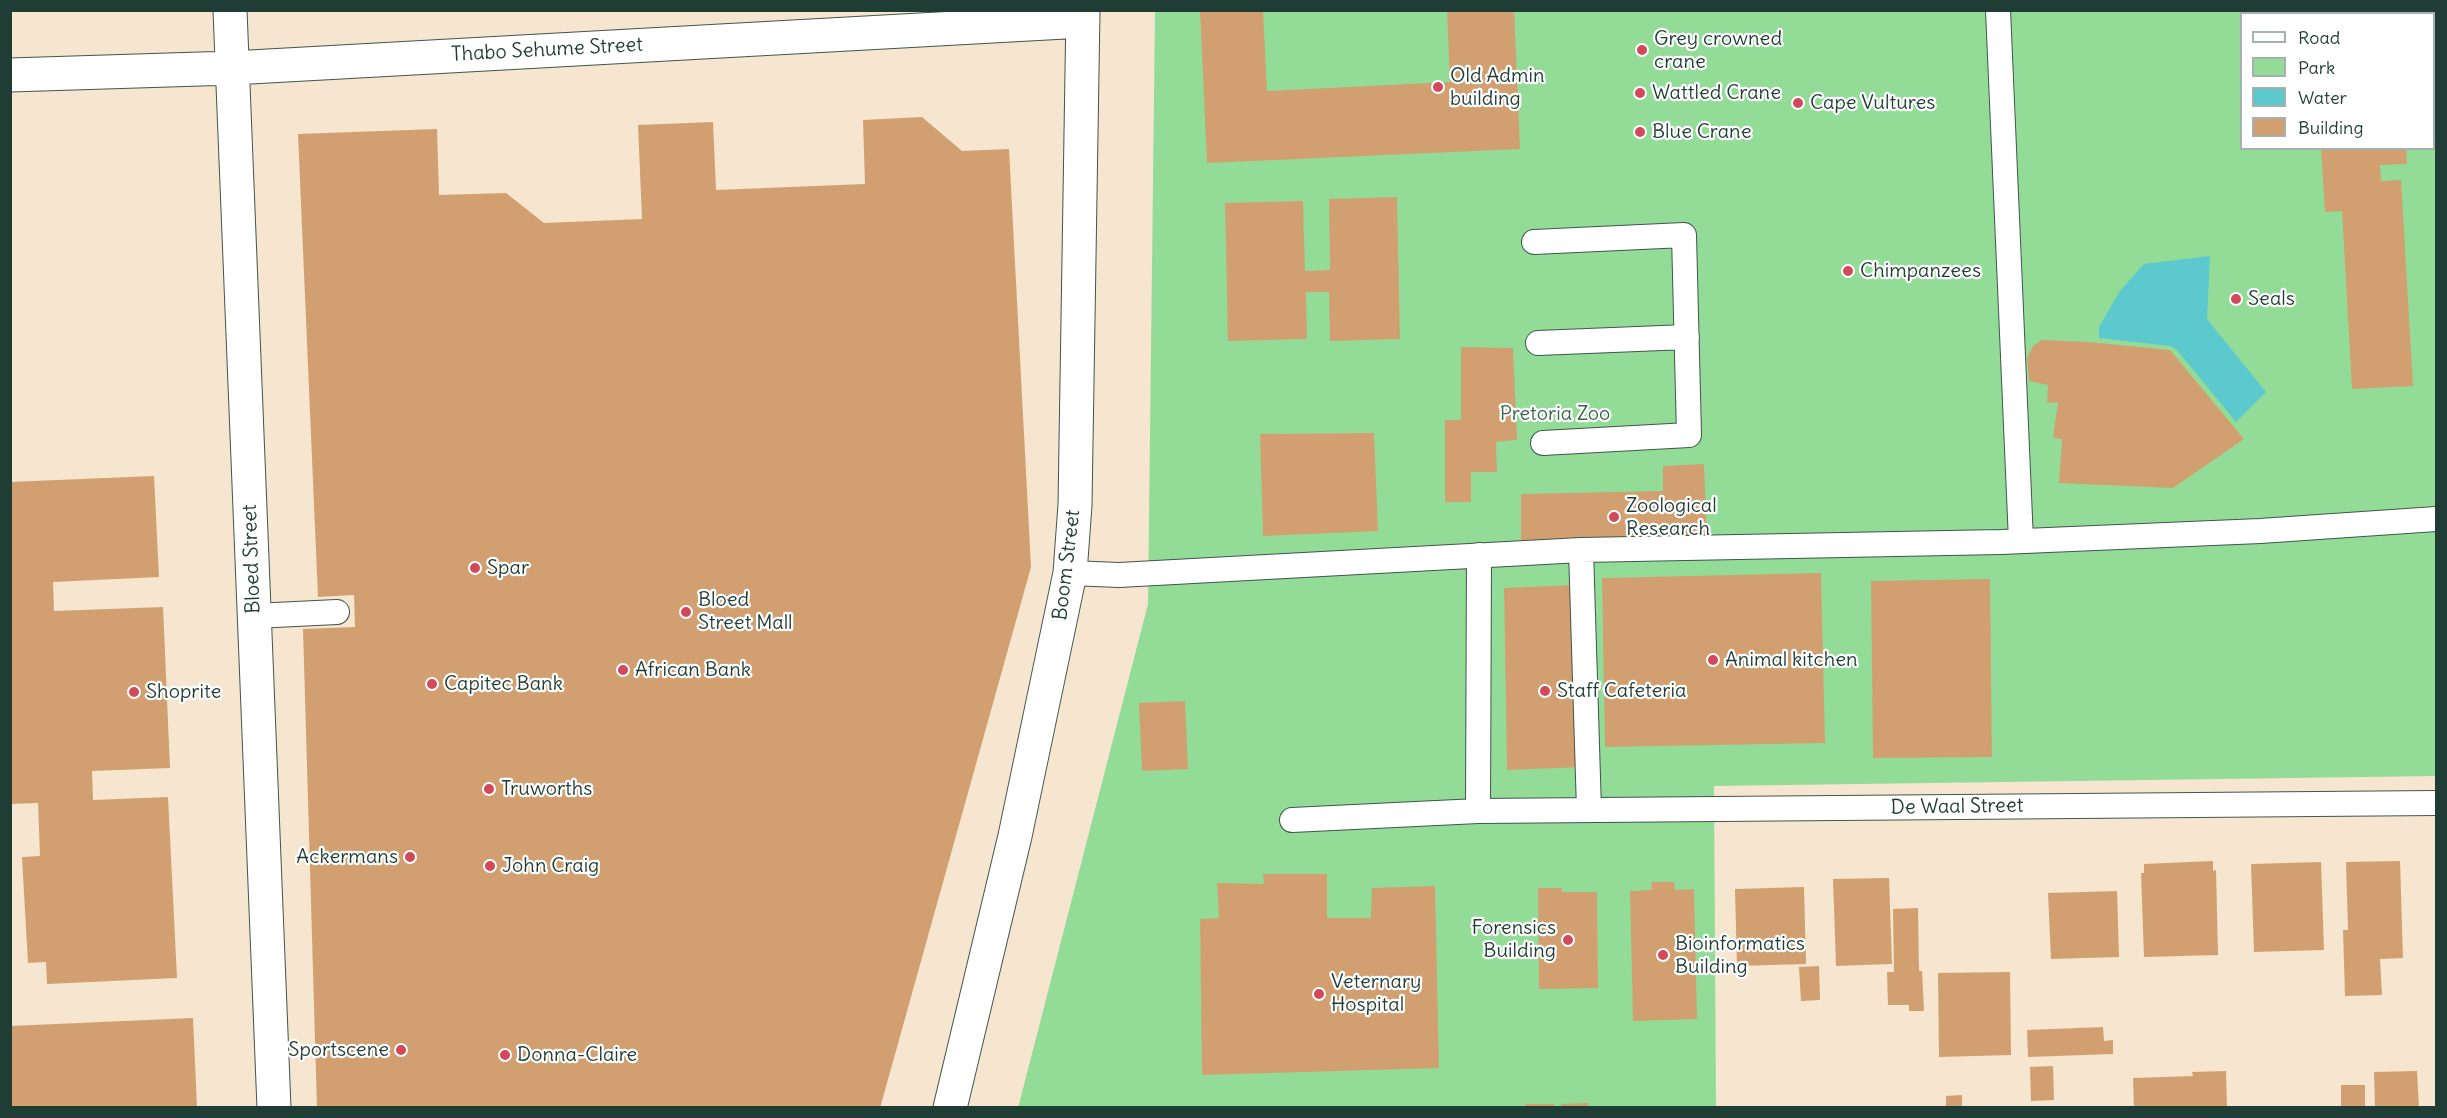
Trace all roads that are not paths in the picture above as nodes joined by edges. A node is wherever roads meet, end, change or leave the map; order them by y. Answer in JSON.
{"nodes":[{"id":1,"x":230,"y":10,"type":"edge"},
{"id":2,"x":1998,"y":10,"type":"edge"},
{"id":3,"x":1083,"y":16,"type":"edge"},
{"id":4,"x":232,"y":68,"type":"junction"},
{"id":5,"x":10,"y":75,"type":"edge"},
{"id":6,"x":1534,"y":242,"type":"dead end"},
{"id":7,"x":1687,"y":337,"type":"junction"},
{"id":8,"x":1538,"y":343,"type":"dead end"},
{"id":9,"x":1543,"y":442,"type":"dead end"},
{"id":10,"x":2436,"y":519,"type":"edge"},
{"id":11,"x":2021,"y":541,"type":"junction"},
{"id":12,"x":1581,"y":550,"type":"junction"},
{"id":13,"x":1479,"y":555,"type":"junction"},
{"id":14,"x":1070,"y":573,"type":"junction"},
{"id":15,"x":338,"y":612,"type":"dead end"},
{"id":16,"x":254,"y":616,"type":"junction"},
{"id":17,"x":2436,"y":802,"type":"edge"},
{"id":18,"x":1589,"y":810,"type":"junction"},
{"id":19,"x":1478,"y":811,"type":"junction"},
{"id":20,"x":1292,"y":820,"type":"dead end"},
{"id":21,"x":274,"y":1107,"type":"edge"},
{"id":22,"x":950,"y":1107,"type":"edge"}],
"edges":[{"from":1,"to":4,"type":"main road","name":"Bloed Street"},
{"from":2,"to":11,"type":"lane"},
{"from":3,"to":4,"type":"main road","name":"Thabo Sehume Street"},
{"from":3,"to":14,"type":"main road","name":"Boom Street"},
{"from":4,"to":5,"type":"main road","name":"Thabo Sehume Street"},
{"from":4,"to":16,"type":"main road","name":"Bloed Street"},
{"from":6,"to":7,"type":"lane"},
{"from":7,"to":8,"type":"lane"},
{"from":7,"to":9,"type":"lane"},
{"from":10,"to":11,"type":"lane"},
{"from":11,"to":12,"type":"lane"},
{"from":12,"to":13,"type":"lane"},
{"from":12,"to":18,"type":"lane"},
{"from":13,"to":14,"type":"lane"},
{"from":13,"to":19,"type":"lane"},
{"from":14,"to":22,"type":"main road","name":"Boom Street"},
{"from":15,"to":16,"type":"lane"},
{"from":16,"to":21,"type":"main road","name":"Bloed Street"},
{"from":17,"to":18,"type":"lane","name":"De Waal Street"},
{"from":18,"to":19,"type":"lane","name":"De Waal Street"},
{"from":19,"to":20,"type":"lane","name":"De Waal Street"}]}
